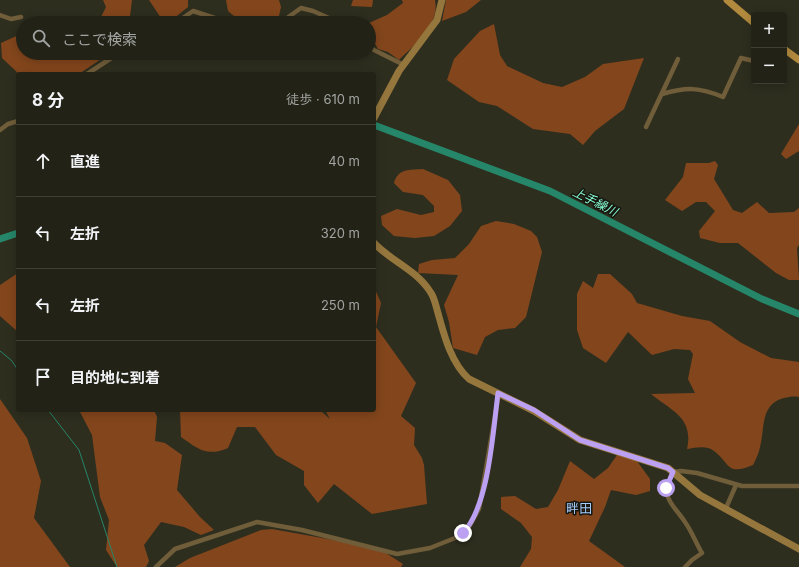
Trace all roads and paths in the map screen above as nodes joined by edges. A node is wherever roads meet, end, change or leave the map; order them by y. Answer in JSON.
{"nodes":[{"id":1,"x":442,"y":0,"type":"edge"},
{"id":2,"x":728,"y":0,"type":"edge"},
{"id":3,"x":0,"y":14,"type":"edge"},
{"id":4,"x":186,"y":16,"type":"edge"},
{"id":5,"x":208,"y":16,"type":"edge"},
{"id":6,"x":290,"y":16,"type":"edge"},
{"id":7,"x":324,"y":16,"type":"edge"},
{"id":8,"x":16,"y":18,"type":"edge"},
{"id":9,"x":751,"y":20,"type":"edge"},
{"id":10,"x":376,"y":51,"type":"edge"},
{"id":11,"x":787,"y":51,"type":"edge"},
{"id":12,"x":678,"y":59,"type":"dead end"},
{"id":13,"x":108,"y":60,"type":"edge"},
{"id":14,"x":751,"y":60,"type":"edge"},
{"id":15,"x":799,"y":60,"type":"edge"},
{"id":16,"x":404,"y":65,"type":"junction"},
{"id":17,"x":90,"y":72,"type":"edge"},
{"id":18,"x":662,"y":94,"type":"junction"},
{"id":19,"x":376,"y":114,"type":"edge"},
{"id":20,"x":16,"y":122,"type":"edge"},
{"id":21,"x":646,"y":127,"type":"dead end"},
{"id":22,"x":0,"y":130,"type":"edge"},
{"id":23,"x":376,"y":245,"type":"edge"},
{"id":24,"x":498,"y":393,"type":"junction"},
{"id":25,"x":673,"y":472,"type":"junction"},
{"id":26,"x":736,"y":485,"type":"junction"},
{"id":27,"x":799,"y":486,"type":"edge"},
{"id":28,"x":726,"y":508,"type":"junction"},
{"id":29,"x":799,"y":549,"type":"edge"},
{"id":30,"x":156,"y":567,"type":"edge"},
{"id":31,"x":685,"y":567,"type":"edge"}],
"edges":[{"from":1,"to":16,"type":"street"},
{"from":2,"to":9,"type":"main road"},
{"from":3,"to":8,"type":"street"},
{"from":4,"to":5,"type":"street"},
{"from":6,"to":7,"type":"street"},
{"from":10,"to":16,"type":"street"},
{"from":11,"to":15,"type":"main road"},
{"from":12,"to":18,"type":"street"},
{"from":13,"to":17,"type":"street"},
{"from":14,"to":18,"type":"street"},
{"from":16,"to":19,"type":"street"},
{"from":18,"to":21,"type":"street"},
{"from":20,"to":22,"type":"street"},
{"from":23,"to":24,"type":"street"},
{"from":24,"to":25,"type":"street"},
{"from":24,"to":30,"type":"street"},
{"from":25,"to":26,"type":"street"},
{"from":25,"to":28,"type":"street"},
{"from":25,"to":31,"type":"street"},
{"from":26,"to":27,"type":"street"},
{"from":26,"to":28,"type":"street"},
{"from":28,"to":29,"type":"street"}]}
